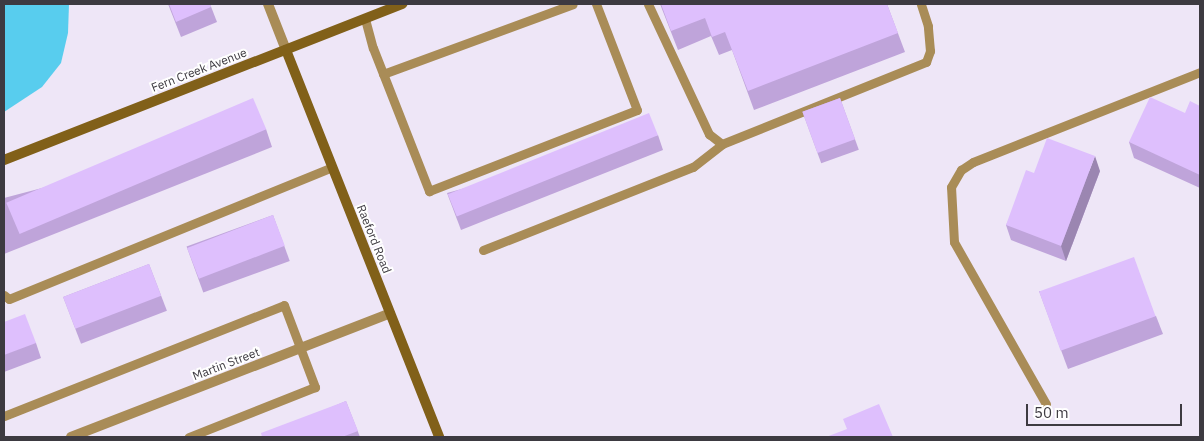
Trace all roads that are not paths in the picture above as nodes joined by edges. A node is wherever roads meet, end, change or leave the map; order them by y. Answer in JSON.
{"nodes":[{"id":1,"x":268,"y":4,"type":"edge"},
{"id":2,"x":403,"y":4,"type":"edge"},
{"id":3,"x":573,"y":4,"type":"edge"},
{"id":4,"x":596,"y":4,"type":"edge"},
{"id":5,"x":648,"y":4,"type":"edge"},
{"id":6,"x":921,"y":4,"type":"edge"},
{"id":7,"x":365,"y":19,"type":"junction"},
{"id":8,"x":286,"y":50,"type":"junction"},
{"id":9,"x":1200,"y":72,"type":"edge"},
{"id":10,"x":383,"y":74,"type":"junction"},
{"id":11,"x":722,"y":144,"type":"junction"},
{"id":12,"x":4,"y":160,"type":"edge"},
{"id":13,"x":332,"y":167,"type":"junction"},
{"id":14,"x":483,"y":250,"type":"dead end"},
{"id":15,"x":4,"y":295,"type":"edge"},
{"id":16,"x":390,"y":313,"type":"junction"},
{"id":17,"x":301,"y":348,"type":"junction"},
{"id":18,"x":1046,"y":404,"type":"dead end"},
{"id":19,"x":4,"y":416,"type":"edge"},
{"id":20,"x":71,"y":437,"type":"edge"},
{"id":21,"x":188,"y":437,"type":"edge"},
{"id":22,"x":439,"y":437,"type":"edge"}],
"edges":[{"from":1,"to":8,"type":"street"},
{"from":2,"to":7,"type":"street","name":"Fern Creek Avenue"},
{"from":3,"to":10,"type":"lane"},
{"from":4,"to":10,"type":"lane"},
{"from":5,"to":11,"type":"lane"},
{"from":6,"to":11,"type":"lane"},
{"from":7,"to":8,"type":"street","name":"Fern Creek Avenue"},
{"from":7,"to":10,"type":"lane"},
{"from":8,"to":12,"type":"street","name":"Fern Creek Avenue"},
{"from":8,"to":13,"type":"street","name":"Raeford Road"},
{"from":9,"to":18,"type":"lane"},
{"from":11,"to":14,"type":"lane"},
{"from":13,"to":15,"type":"lane"},
{"from":13,"to":16,"type":"street","name":"Raeford Road"},
{"from":16,"to":17,"type":"street","name":"Martin Street"},
{"from":16,"to":22,"type":"street","name":"Raeford Road"},
{"from":17,"to":19,"type":"lane"},
{"from":17,"to":20,"type":"street","name":"Martin Street"},
{"from":17,"to":21,"type":"lane"}]}
